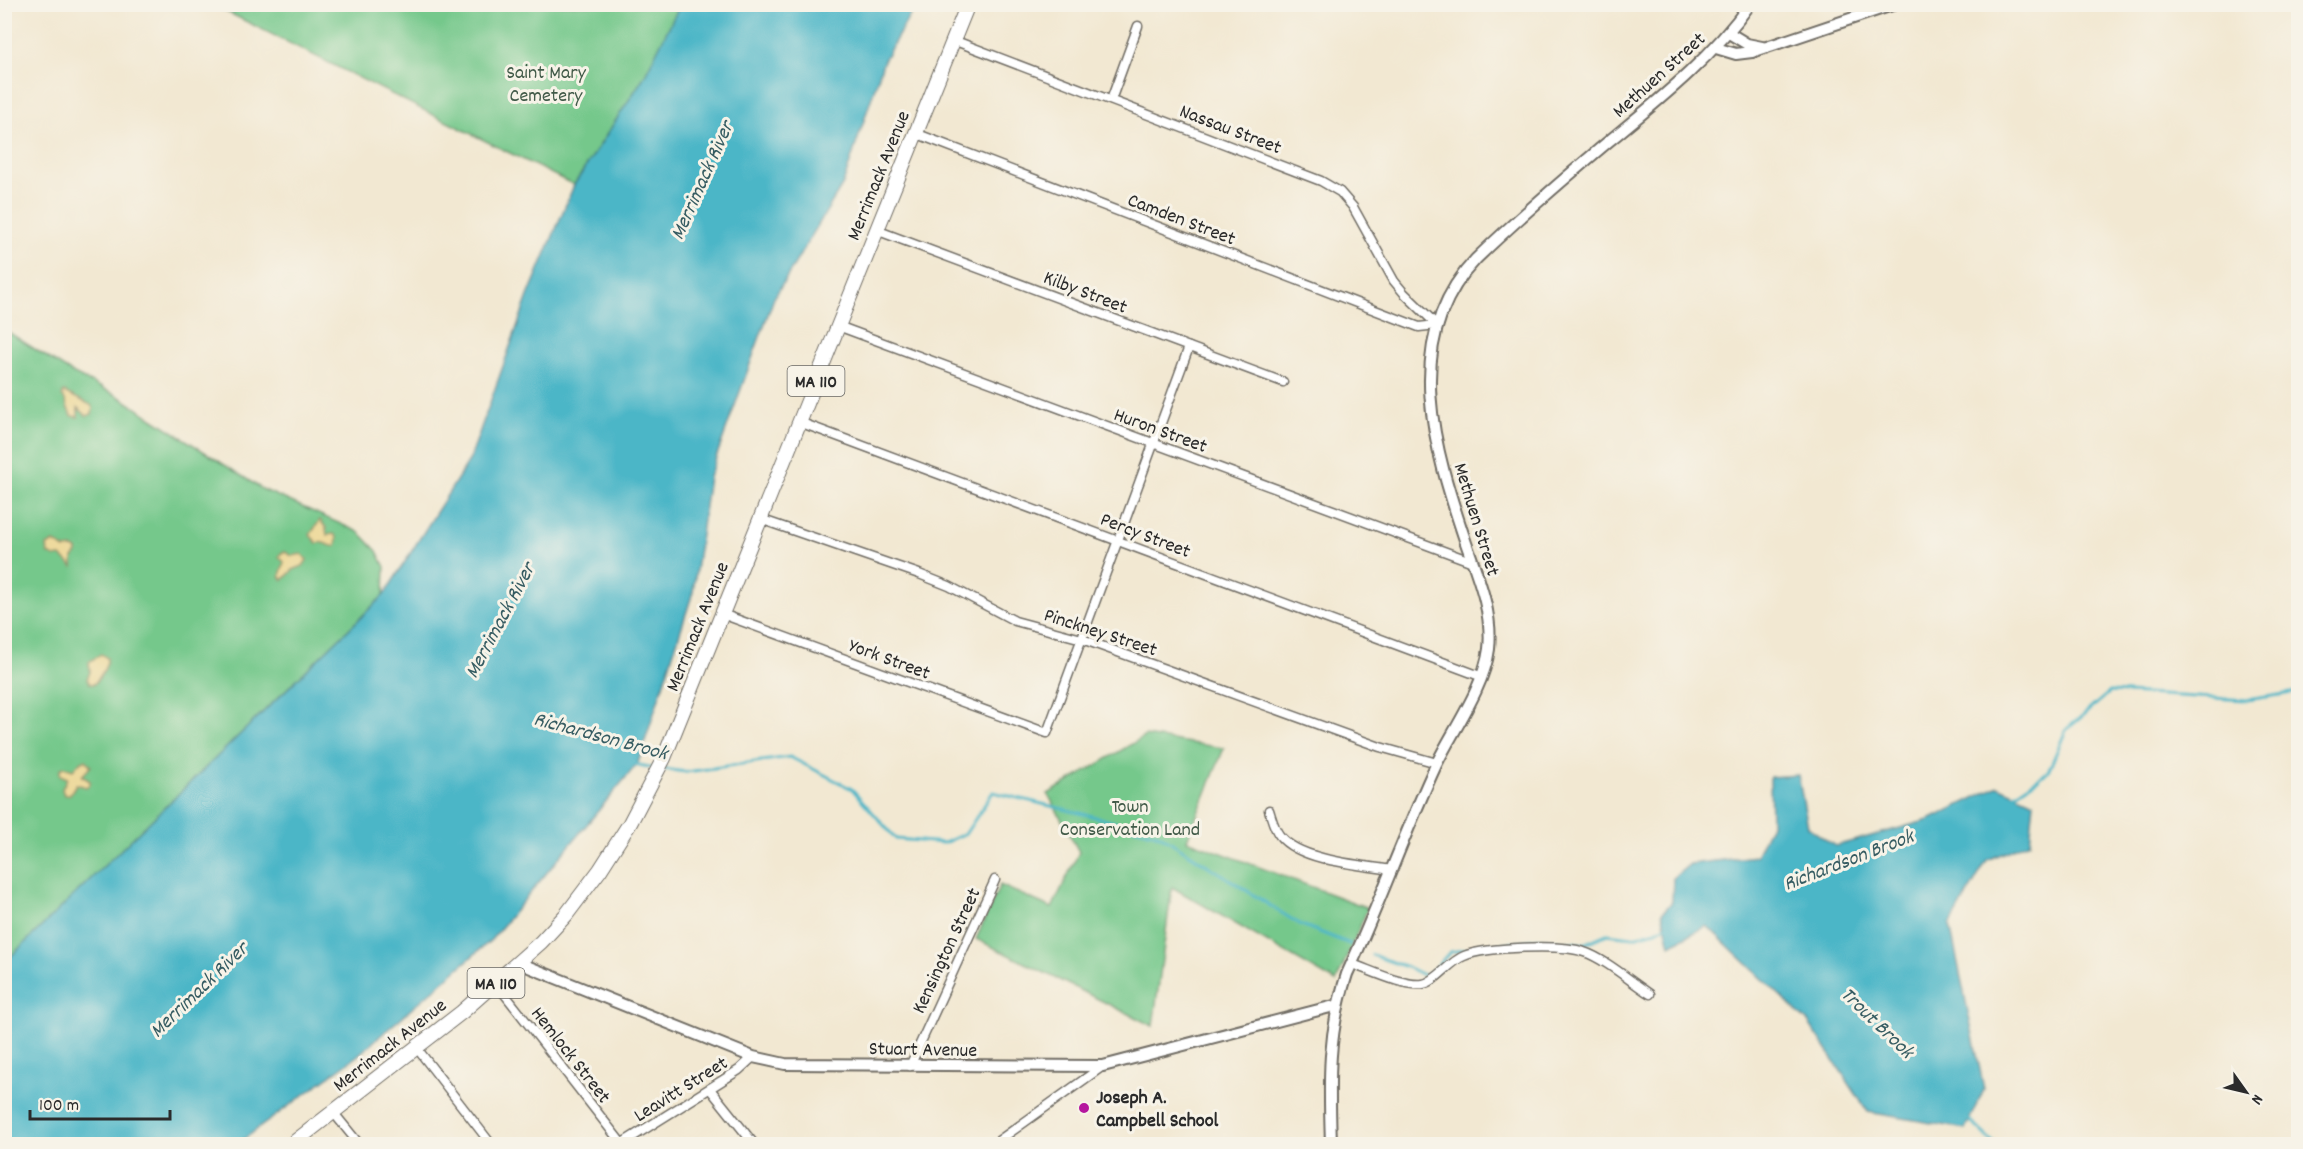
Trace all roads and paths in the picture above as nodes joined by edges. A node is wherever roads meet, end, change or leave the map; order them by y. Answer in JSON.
{"nodes":[{"id":1,"x":968,"y":4,"type":"edge"},
{"id":2,"x":1750,"y":4,"type":"edge"},
{"id":3,"x":1894,"y":4,"type":"edge"},
{"id":4,"x":1138,"y":26,"type":"dead end"},
{"id":5,"x":1729,"y":33,"type":"junction"},
{"id":6,"x":953,"y":40,"type":"junction"},
{"id":7,"x":1762,"y":47,"type":"junction"},
{"id":8,"x":1716,"y":48,"type":"junction"},
{"id":9,"x":1111,"y":100,"type":"junction"},
{"id":10,"x":915,"y":134,"type":"junction"},
{"id":11,"x":876,"y":230,"type":"junction"},
{"id":12,"x":1437,"y":325,"type":"junction"},
{"id":13,"x":838,"y":326,"type":"junction"},
{"id":14,"x":1189,"y":347,"type":"junction"},
{"id":15,"x":1283,"y":382,"type":"dead end"},
{"id":16,"x":800,"y":422,"type":"junction"},
{"id":17,"x":1154,"y":444,"type":"junction"},
{"id":18,"x":760,"y":519,"type":"junction"},
{"id":19,"x":1118,"y":541,"type":"junction"},
{"id":20,"x":1473,"y":562,"type":"junction"},
{"id":21,"x":722,"y":614,"type":"junction"},
{"id":22,"x":1082,"y":639,"type":"junction"},
{"id":23,"x":1480,"y":676,"type":"junction"},
{"id":24,"x":1437,"y":763,"type":"junction"},
{"id":25,"x":1269,"y":810,"type":"dead end"},
{"id":26,"x":1392,"y":870,"type":"junction"},
{"id":27,"x":995,"y":880,"type":"dead end"},
{"id":28,"x":519,"y":963,"type":"junction"},
{"id":29,"x":1352,"y":964,"type":"junction"},
{"id":30,"x":496,"y":983,"type":"junction"},
{"id":31,"x":1650,"y":994,"type":"dead end"},
{"id":32,"x":1338,"y":1005,"type":"junction"},
{"id":33,"x":416,"y":1047,"type":"junction"},
{"id":34,"x":753,"y":1058,"type":"junction"},
{"id":35,"x":910,"y":1066,"type":"junction"},
{"id":36,"x":1103,"y":1066,"type":"junction"},
{"id":37,"x":710,"y":1089,"type":"junction"},
{"id":38,"x":333,"y":1112,"type":"junction"},
{"id":39,"x":292,"y":1144,"type":"edge"},
{"id":40,"x":359,"y":1144,"type":"edge"},
{"id":41,"x":491,"y":1144,"type":"edge"},
{"id":42,"x":622,"y":1144,"type":"edge"},
{"id":43,"x":754,"y":1144,"type":"edge"},
{"id":44,"x":994,"y":1144,"type":"edge"},
{"id":45,"x":1331,"y":1144,"type":"edge"}],
"edges":[{"from":1,"to":6,"type":"main road","name":"Merrimack Avenue","number":"MA 110"},
{"from":2,"to":5,"type":"street","name":"Methuen Street"},
{"from":3,"to":7,"type":"street"},
{"from":4,"to":9,"type":"street"},
{"from":5,"to":7,"type":"street"},
{"from":5,"to":8,"type":"street","name":"Methuen Street"},
{"from":6,"to":9,"type":"street","name":"Nassau Street"},
{"from":6,"to":10,"type":"main road","name":"Merrimack Avenue","number":"MA 110"},
{"from":7,"to":8,"type":"street"},
{"from":8,"to":12,"type":"street","name":"Methuen Street"},
{"from":9,"to":12,"type":"street","name":"Nassau Street"},
{"from":10,"to":11,"type":"main road","name":"Merrimack Avenue","number":"MA 110"},
{"from":10,"to":12,"type":"street","name":"Camden Street"},
{"from":11,"to":13,"type":"main road","name":"Merrimack Avenue","number":"MA 110"},
{"from":11,"to":14,"type":"street","name":"Kilby Street"},
{"from":12,"to":20,"type":"street","name":"Methuen Street"},
{"from":13,"to":16,"type":"main road","name":"Merrimack Avenue","number":"MA 110"},
{"from":13,"to":17,"type":"street","name":"Huron Street"},
{"from":14,"to":15,"type":"street","name":"Kilby Street"},
{"from":14,"to":17,"type":"street"},
{"from":16,"to":18,"type":"main road","name":"Merrimack Avenue","number":"MA 110"},
{"from":16,"to":19,"type":"street","name":"Percy Street"},
{"from":17,"to":19,"type":"street"},
{"from":17,"to":20,"type":"street","name":"Huron Street"},
{"from":18,"to":21,"type":"main road","name":"Merrimack Avenue","number":"MA 110"},
{"from":18,"to":22,"type":"street","name":"Pinckney Street"},
{"from":19,"to":22,"type":"street"},
{"from":19,"to":23,"type":"street","name":"Percy Street"},
{"from":20,"to":23,"type":"street","name":"Methuen Street"},
{"from":21,"to":22,"type":"street","name":"York Street"},
{"from":21,"to":28,"type":"main road","name":"Merrimack Avenue","number":"MA 110"},
{"from":22,"to":24,"type":"street","name":"Pinckney Street"},
{"from":23,"to":24,"type":"street","name":"Methuen Street"},
{"from":24,"to":26,"type":"street","name":"Methuen Street"},
{"from":25,"to":26,"type":"street"},
{"from":26,"to":29,"type":"street","name":"Methuen Street"},
{"from":27,"to":35,"type":"street","name":"Kensington Street"},
{"from":28,"to":30,"type":"main road","name":"Merrimack Avenue","number":"MA 110"},
{"from":28,"to":34,"type":"street","name":"Stuart Avenue"},
{"from":29,"to":31,"type":"street"},
{"from":29,"to":32,"type":"street","name":"Methuen Street"},
{"from":30,"to":33,"type":"main road","name":"Merrimack Avenue","number":"MA 110"},
{"from":30,"to":42,"type":"street","name":"Hemlock Street"},
{"from":32,"to":36,"type":"street","name":"Stuart Avenue"},
{"from":32,"to":45,"type":"street","name":"Methuen Street"},
{"from":33,"to":38,"type":"main road","name":"Merrimack Avenue","number":"MA 110"},
{"from":33,"to":41,"type":"street"},
{"from":34,"to":35,"type":"street","name":"Stuart Avenue"},
{"from":34,"to":37,"type":"street","name":"Leavitt Street"},
{"from":35,"to":36,"type":"street","name":"Stuart Avenue"},
{"from":36,"to":44,"type":"street"},
{"from":37,"to":42,"type":"street","name":"Leavitt Street"},
{"from":37,"to":43,"type":"street"},
{"from":38,"to":39,"type":"main road","name":"Merrimack Avenue","number":"MA 110"},
{"from":38,"to":40,"type":"street"}]}
